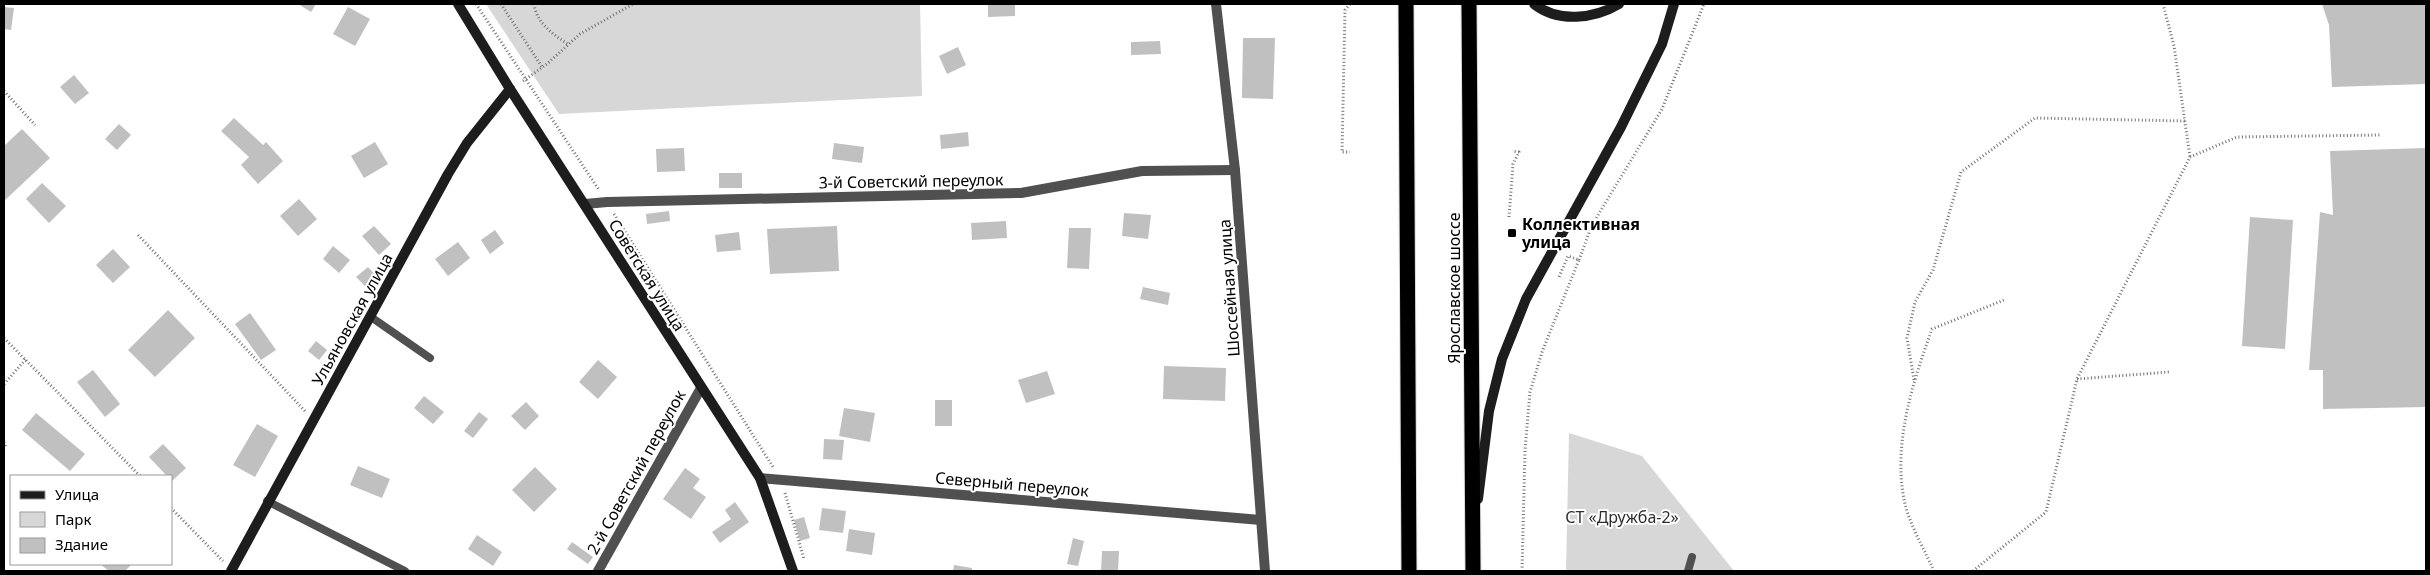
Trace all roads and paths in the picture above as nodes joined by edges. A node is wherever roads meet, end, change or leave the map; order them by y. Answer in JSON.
{"nodes":[{"id":1,"x":458,"y":4,"type":"edge"},
{"id":2,"x":476,"y":4,"type":"edge"},
{"id":3,"x":501,"y":4,"type":"edge"},
{"id":4,"x":534,"y":4,"type":"edge"},
{"id":5,"x":633,"y":4,"type":"edge"},
{"id":6,"x":1216,"y":4,"type":"edge"},
{"id":7,"x":1350,"y":4,"type":"edge"},
{"id":8,"x":1406,"y":4,"type":"edge"},
{"id":9,"x":1469,"y":4,"type":"edge"},
{"id":10,"x":1534,"y":4,"type":"edge"},
{"id":11,"x":1619,"y":4,"type":"edge"},
{"id":12,"x":1674,"y":4,"type":"edge"},
{"id":13,"x":1704,"y":4,"type":"edge"},
{"id":14,"x":2163,"y":4,"type":"edge"},
{"id":15,"x":569,"y":45,"type":"junction"},
{"id":16,"x":542,"y":67,"type":"junction"},
{"id":17,"x":525,"y":80,"type":"junction"},
{"id":18,"x":510,"y":89,"type":"junction"},
{"id":19,"x":4,"y":91,"type":"edge"},
{"id":20,"x":2185,"y":121,"type":"junction"},
{"id":21,"x":35,"y":125,"type":"dead end"},
{"id":22,"x":2381,"y":134,"type":"dead end"},
{"id":23,"x":1512,"y":151,"type":"dead end"},
{"id":24,"x":1350,"y":152,"type":"dead end"},
{"id":25,"x":2190,"y":157,"type":"junction"},
{"id":26,"x":1235,"y":170,"type":"junction"},
{"id":27,"x":607,"y":202,"type":"junction"},
{"id":28,"x":585,"y":204,"type":"junction"},
{"id":29,"x":1510,"y":216,"type":"dead end"},
{"id":30,"x":138,"y":235,"type":"dead end"},
{"id":31,"x":1579,"y":260,"type":"junction"},
{"id":32,"x":1559,"y":277,"type":"dead end"},
{"id":33,"x":2004,"y":300,"type":"dead end"},
{"id":34,"x":371,"y":317,"type":"junction"},
{"id":35,"x":4,"y":338,"type":"edge"},
{"id":36,"x":430,"y":358,"type":"dead end"},
{"id":37,"x":26,"y":359,"type":"junction"},
{"id":38,"x":2169,"y":372,"type":"dead end"},
{"id":39,"x":2077,"y":379,"type":"junction"},
{"id":40,"x":1914,"y":380,"type":"junction"},
{"id":41,"x":4,"y":384,"type":"edge"},
{"id":42,"x":701,"y":388,"type":"junction"},
{"id":43,"x":313,"y":420,"type":"junction"},
{"id":44,"x":4,"y":442,"type":"edge"},
{"id":45,"x":6,"y":446,"type":"dead end"},
{"id":46,"x":139,"y":475,"type":"edge"},
{"id":47,"x":760,"y":478,"type":"junction"},
{"id":48,"x":781,"y":479,"type":"junction"},
{"id":49,"x":267,"y":501,"type":"junction"},
{"id":50,"x":172,"y":509,"type":"edge"},
{"id":51,"x":1261,"y":520,"type":"junction"},
{"id":52,"x":1473,"y":542,"type":"junction"},
{"id":53,"x":1692,"y":557,"type":"dead end"},
{"id":54,"x":806,"y":562,"type":"dead end"},
{"id":55,"x":231,"y":570,"type":"edge"},
{"id":56,"x":405,"y":571,"type":"edge"},
{"id":57,"x":598,"y":571,"type":"edge"},
{"id":58,"x":793,"y":571,"type":"edge"},
{"id":59,"x":1265,"y":571,"type":"edge"},
{"id":60,"x":1409,"y":571,"type":"edge"},
{"id":61,"x":1473,"y":571,"type":"edge"},
{"id":62,"x":1522,"y":571,"type":"edge"},
{"id":63,"x":1688,"y":571,"type":"edge"},
{"id":64,"x":1934,"y":571,"type":"edge"},
{"id":65,"x":1973,"y":571,"type":"edge"}],
"edges":[{"from":1,"to":18,"type":"street","name":"Советская улица"},
{"from":2,"to":17,"type":"path"},
{"from":3,"to":16,"type":"path"},
{"from":4,"to":15,"type":"path"},
{"from":5,"to":15,"type":"path"},
{"from":6,"to":26,"type":"street","name":"Шоссейная улица"},
{"from":7,"to":24,"type":"path"},
{"from":8,"to":60,"type":"highway"},
{"from":9,"to":52,"type":"highway","name":"Ярославское шоссе"},
{"from":10,"to":11,"type":"street"},
{"from":12,"to":52,"type":"street"},
{"from":13,"to":31,"type":"path"},
{"from":14,"to":20,"type":"path"},
{"from":15,"to":16,"type":"path"},
{"from":16,"to":17,"type":"path"},
{"from":17,"to":18,"type":"path"},
{"from":17,"to":27,"type":"path"},
{"from":18,"to":28,"type":"street","name":"Советская улица"},
{"from":18,"to":34,"type":"street","name":"Ульяновская улица"},
{"from":19,"to":21,"type":"path"},
{"from":20,"to":25,"type":"path"},
{"from":20,"to":40,"type":"path"},
{"from":22,"to":25,"type":"path"},
{"from":23,"to":29,"type":"path"},
{"from":25,"to":39,"type":"path"},
{"from":26,"to":27,"type":"street","name":"3-й Советский переулок"},
{"from":26,"to":51,"type":"street","name":"Шоссейная улица"},
{"from":27,"to":28,"type":"street","name":"3-й Советский переулок"},
{"from":27,"to":48,"type":"path"},
{"from":28,"to":42,"type":"street","name":"Советская улица"},
{"from":30,"to":43,"type":"path"},
{"from":31,"to":32,"type":"path"},
{"from":31,"to":62,"type":"path"},
{"from":33,"to":40,"type":"path"},
{"from":34,"to":36,"type":"lane"},
{"from":34,"to":43,"type":"street","name":"Ульяновская улица"},
{"from":35,"to":37,"type":"path"},
{"from":37,"to":41,"type":"path"},
{"from":37,"to":46,"type":"path"},
{"from":38,"to":39,"type":"path"},
{"from":39,"to":65,"type":"path"},
{"from":40,"to":64,"type":"path"},
{"from":42,"to":47,"type":"street","name":"Советская улица"},
{"from":42,"to":57,"type":"street","name":"2-й Советский переулок"},
{"from":43,"to":49,"type":"street","name":"Ульяновская улица"},
{"from":44,"to":45,"type":"path"},
{"from":47,"to":48,"type":"street","name":"Северный переулок"},
{"from":47,"to":58,"type":"street","name":"Советская улица"},
{"from":48,"to":51,"type":"street","name":"Северный переулок"},
{"from":48,"to":54,"type":"path"},
{"from":49,"to":55,"type":"street","name":"Ульяновская улица"},
{"from":49,"to":56,"type":"lane"},
{"from":50,"to":55,"type":"path"},
{"from":51,"to":59,"type":"street","name":"Шоссейная улица"},
{"from":52,"to":61,"type":"highway","name":"Ярославское шоссе"},
{"from":53,"to":63,"type":"lane"}]}
